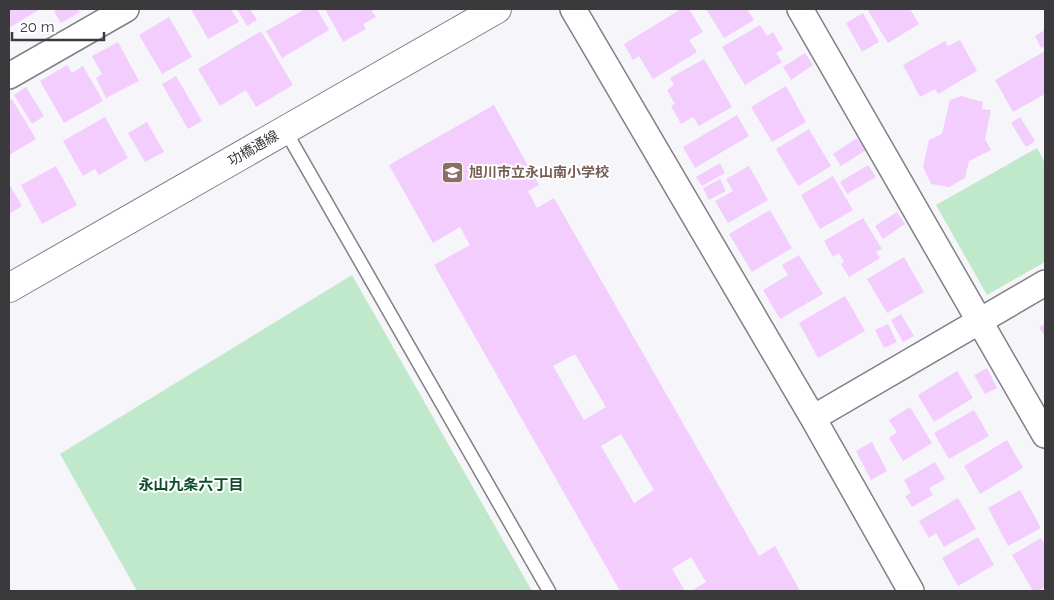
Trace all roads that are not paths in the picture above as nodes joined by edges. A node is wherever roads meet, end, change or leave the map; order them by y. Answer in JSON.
{"nodes":[{"id":1,"x":126,"y":9,"type":"edge"},
{"id":2,"x":497,"y":9,"type":"edge"},
{"id":3,"x":573,"y":9,"type":"edge"},
{"id":4,"x":800,"y":9,"type":"edge"},
{"id":5,"x":9,"y":76,"type":"edge"},
{"id":6,"x":285,"y":130,"type":"junction"},
{"id":7,"x":1045,"y":284,"type":"edge"},
{"id":8,"x":9,"y":288,"type":"edge"},
{"id":9,"x":980,"y":320,"type":"junction"},
{"id":10,"x":814,"y":418,"type":"junction"},
{"id":11,"x":1045,"y":435,"type":"edge"},
{"id":12,"x":549,"y":591,"type":"edge"},
{"id":13,"x":911,"y":591,"type":"edge"}],
"edges":[{"from":1,"to":5,"type":"street"},
{"from":2,"to":6,"type":"street","name":"功橋通線"},
{"from":3,"to":10,"type":"street"},
{"from":4,"to":9,"type":"street"},
{"from":6,"to":8,"type":"street","name":"功橋通線"},
{"from":6,"to":12,"type":"lane"},
{"from":7,"to":9,"type":"street"},
{"from":9,"to":10,"type":"street"},
{"from":9,"to":11,"type":"street"},
{"from":10,"to":13,"type":"street"}]}
